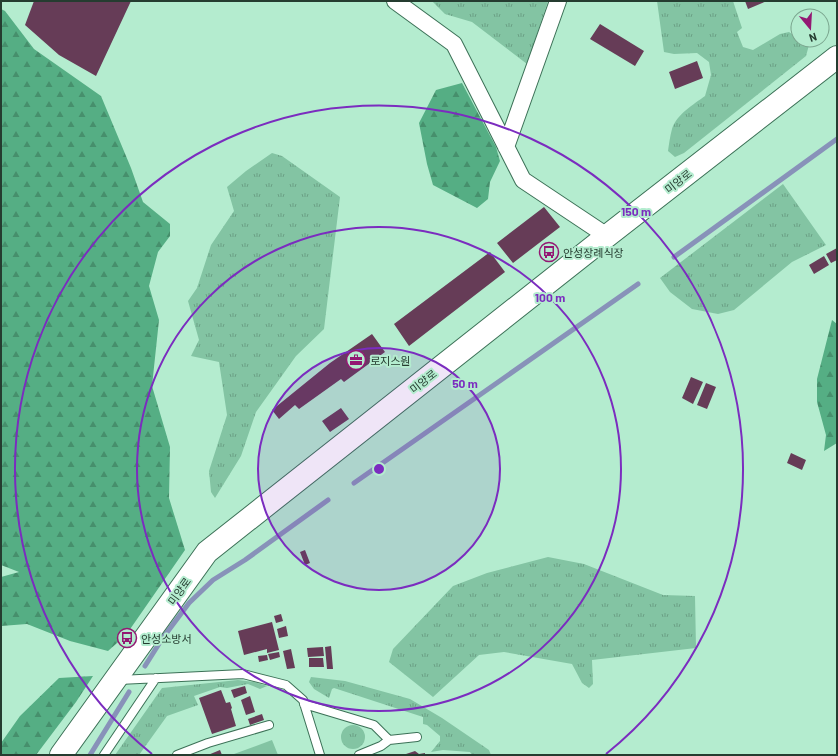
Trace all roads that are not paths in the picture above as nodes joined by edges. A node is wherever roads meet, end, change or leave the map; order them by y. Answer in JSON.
{"nodes":[{"id":1,"x":395,"y":1,"type":"edge"},
{"id":2,"x":558,"y":1,"type":"edge"},
{"id":3,"x":837,"y":57,"type":"edge"},
{"id":4,"x":506,"y":147,"type":"junction"},
{"id":5,"x":607,"y":236,"type":"junction"},
{"id":6,"x":156,"y":678,"type":"junction"},
{"id":7,"x":114,"y":680,"type":"junction"},
{"id":8,"x":304,"y":704,"type":"junction"},
{"id":9,"x":269,"y":725,"type":"dead end"},
{"id":10,"x":418,"y":737,"type":"dead end"},
{"id":11,"x":389,"y":740,"type":"junction"},
{"id":12,"x":61,"y":755,"type":"edge"},
{"id":13,"x":104,"y":755,"type":"edge"},
{"id":14,"x":177,"y":755,"type":"edge"},
{"id":15,"x":320,"y":755,"type":"edge"},
{"id":16,"x":359,"y":755,"type":"edge"}],
"edges":[{"from":1,"to":4,"type":"street"},
{"from":2,"to":4,"type":"street"},
{"from":3,"to":5,"type":"main road","name":"미양로"},
{"from":4,"to":5,"type":"street"},
{"from":5,"to":7,"type":"main road","name":"미양로"},
{"from":6,"to":7,"type":"lane"},
{"from":6,"to":8,"type":"lane"},
{"from":6,"to":13,"type":"lane"},
{"from":7,"to":12,"type":"main road","name":"미양로"},
{"from":8,"to":11,"type":"lane"},
{"from":8,"to":15,"type":"lane"},
{"from":9,"to":14,"type":"lane"},
{"from":10,"to":11,"type":"lane"},
{"from":11,"to":16,"type":"lane"}]}
